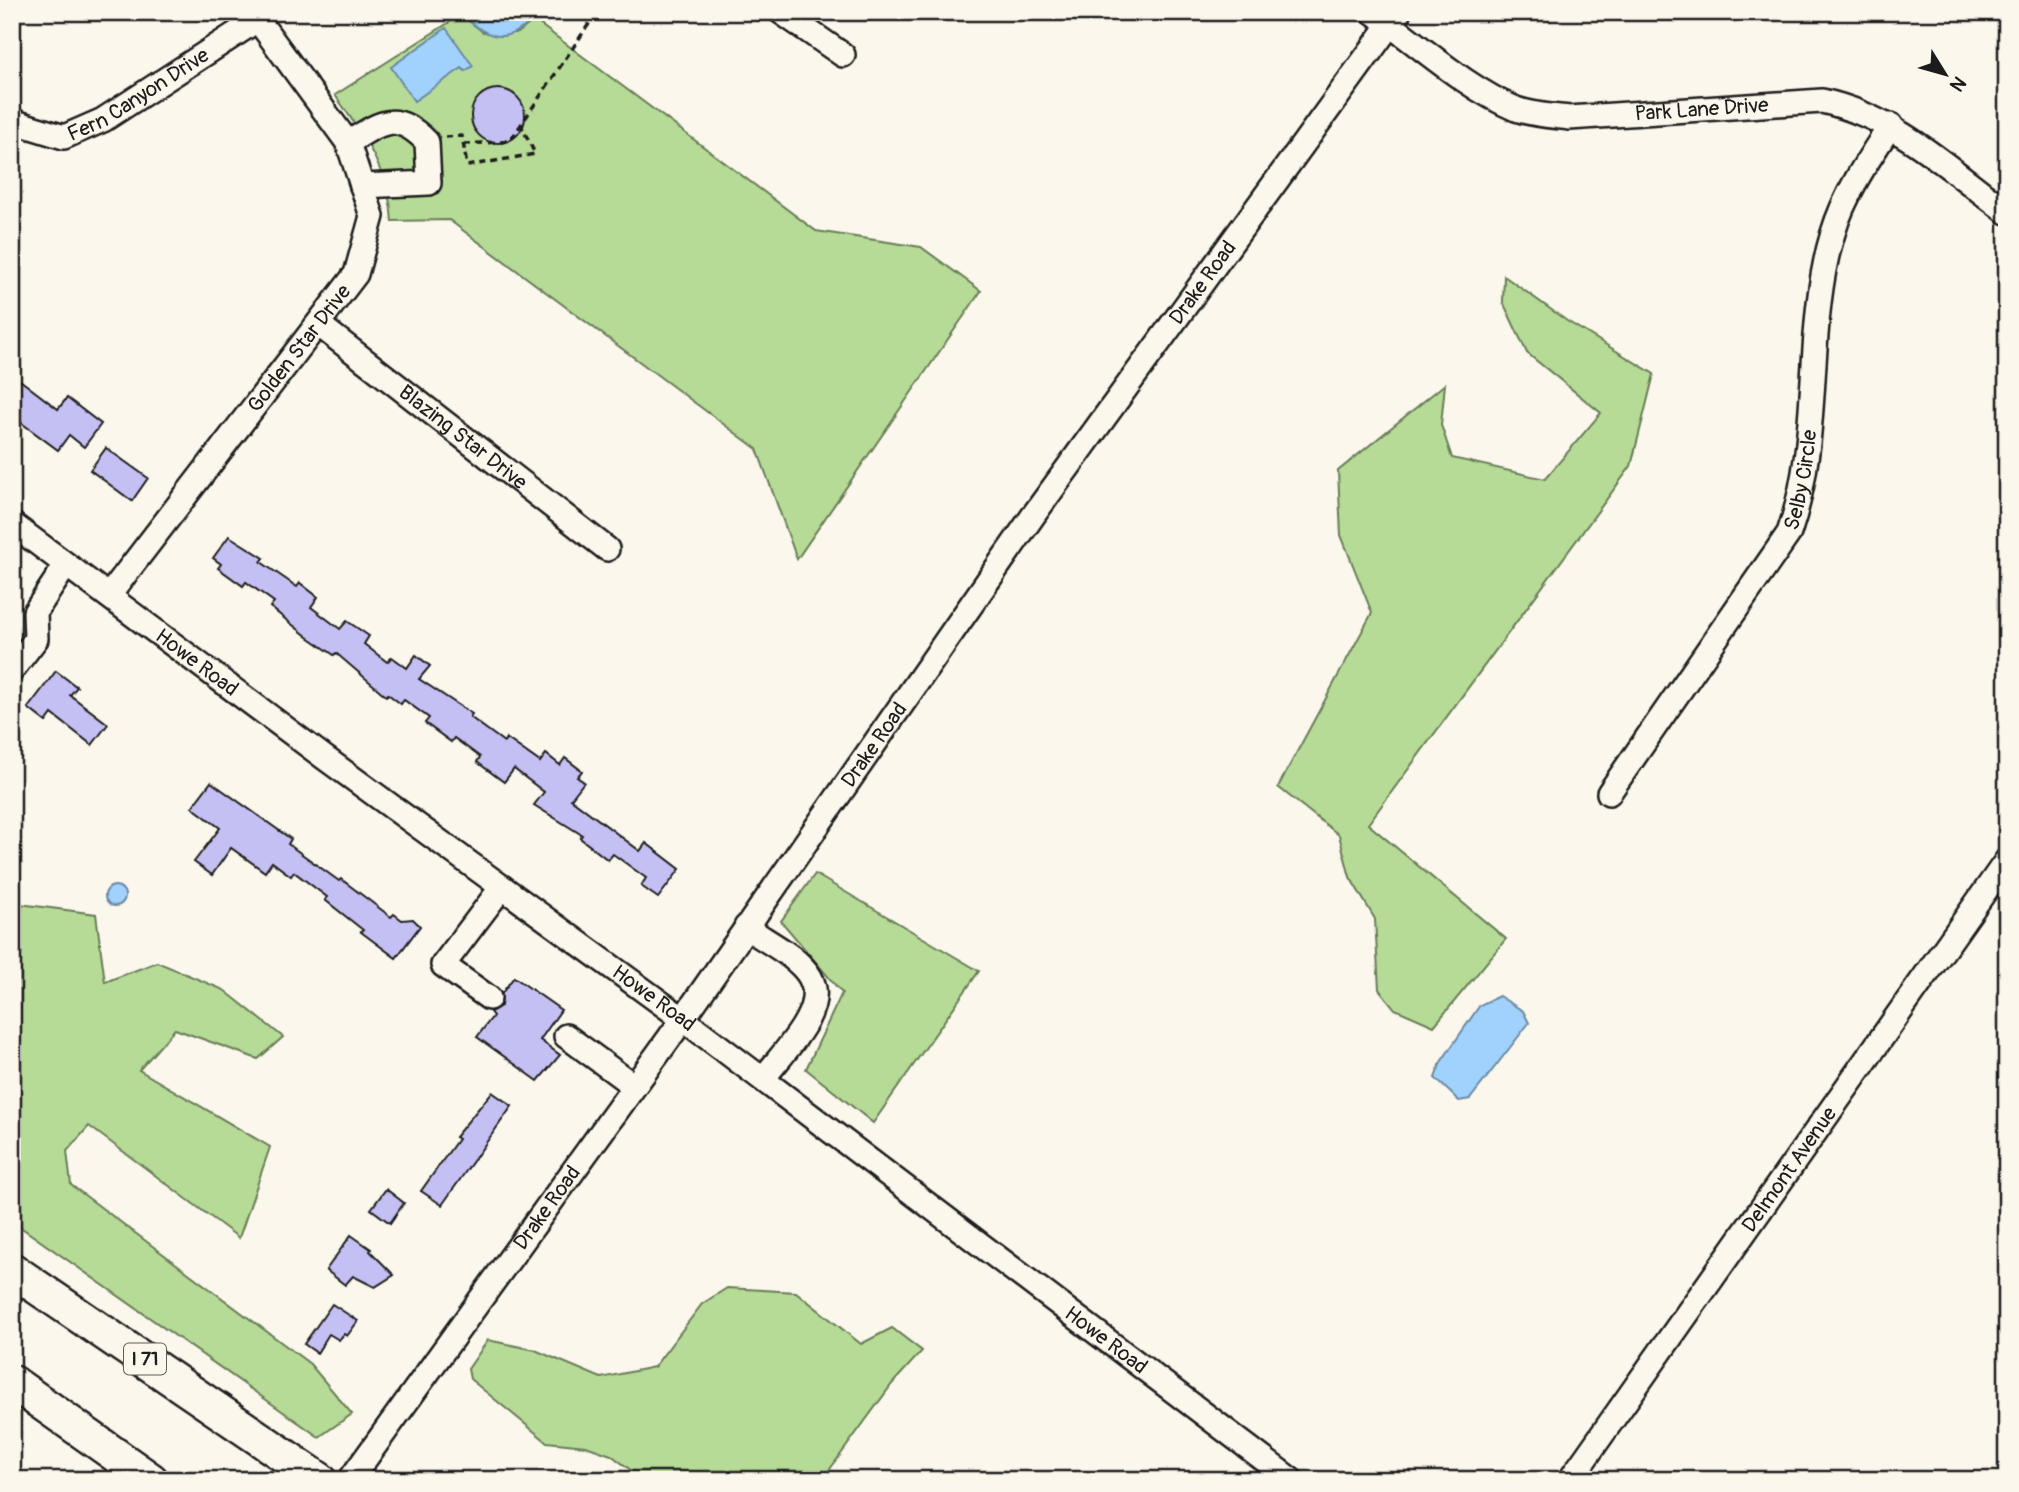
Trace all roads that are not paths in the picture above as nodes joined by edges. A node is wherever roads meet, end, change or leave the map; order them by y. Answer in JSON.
{"nodes":[{"id":1,"x":781,"y":12,"type":"edge"},
{"id":2,"x":254,"y":16,"type":"edge"},
{"id":3,"x":1388,"y":16,"type":"edge"},
{"id":4,"x":843,"y":55,"type":"dead end"},
{"id":5,"x":12,"y":121,"type":"edge"},
{"id":6,"x":1891,"y":125,"type":"junction"},
{"id":7,"x":348,"y":144,"type":"junction"},
{"id":8,"x":362,"y":186,"type":"junction"},
{"id":9,"x":2007,"y":212,"type":"edge"},
{"id":10,"x":318,"y":324,"type":"junction"},
{"id":11,"x":12,"y":524,"type":"edge"},
{"id":12,"x":607,"y":549,"type":"dead end"},
{"id":13,"x":66,"y":565,"type":"junction"},
{"id":14,"x":110,"y":594,"type":"junction"},
{"id":15,"x":12,"y":670,"type":"edge"},
{"id":16,"x":1609,"y":793,"type":"dead end"},
{"id":17,"x":2007,"y":860,"type":"edge"},
{"id":18,"x":502,"y":887,"type":"junction"},
{"id":19,"x":746,"y":927,"type":"junction"},
{"id":20,"x":489,"y":998,"type":"dead end"},
{"id":21,"x":683,"y":1019,"type":"junction"},
{"id":22,"x":566,"y":1036,"type":"dead end"},
{"id":23,"x":763,"y":1079,"type":"junction"},
{"id":24,"x":634,"y":1086,"type":"junction"},
{"id":25,"x":12,"y":1270,"type":"edge"},
{"id":26,"x":12,"y":1382,"type":"edge"},
{"id":27,"x":151,"y":1480,"type":"edge"},
{"id":28,"x":320,"y":1480,"type":"edge"},
{"id":29,"x":350,"y":1480,"type":"edge"},
{"id":30,"x":1291,"y":1480,"type":"edge"},
{"id":31,"x":1570,"y":1480,"type":"edge"}],
"edges":[{"from":1,"to":4,"type":"street"},
{"from":2,"to":5,"type":"street","name":"Fern Canyon Drive"},
{"from":2,"to":7,"type":"street","name":"Golden Star Drive"},
{"from":3,"to":6,"type":"street","name":"Park Lane Drive"},
{"from":3,"to":19,"type":"street","name":"Drake Road"},
{"from":6,"to":9,"type":"street","name":"Park Lane Drive"},
{"from":6,"to":16,"type":"street","name":"Selby Circle"},
{"from":7,"to":8,"type":"street","name":"Golden Star Drive"},
{"from":7,"to":8,"type":"street"},
{"from":8,"to":10,"type":"street","name":"Golden Star Drive"},
{"from":10,"to":12,"type":"street","name":"Blazing Star Drive"},
{"from":10,"to":14,"type":"street","name":"Golden Star Drive"},
{"from":11,"to":13,"type":"street","name":"Howe Road"},
{"from":13,"to":14,"type":"street","name":"Howe Road"},
{"from":13,"to":15,"type":"street"},
{"from":14,"to":18,"type":"street","name":"Howe Road"},
{"from":17,"to":31,"type":"street","name":"Delmont Avenue"},
{"from":18,"to":20,"type":"street"},
{"from":18,"to":21,"type":"street","name":"Howe Road"},
{"from":19,"to":21,"type":"street","name":"Drake Road"},
{"from":19,"to":23,"type":"street"},
{"from":21,"to":23,"type":"street","name":"Howe Road"},
{"from":21,"to":24,"type":"street","name":"Drake Road"},
{"from":22,"to":24,"type":"street"},
{"from":23,"to":30,"type":"street","name":"Howe Road"},
{"from":24,"to":29,"type":"street","name":"Drake Road"},
{"from":25,"to":28,"type":"highway","number":"I 71"},
{"from":26,"to":27,"type":"highway"}]}
